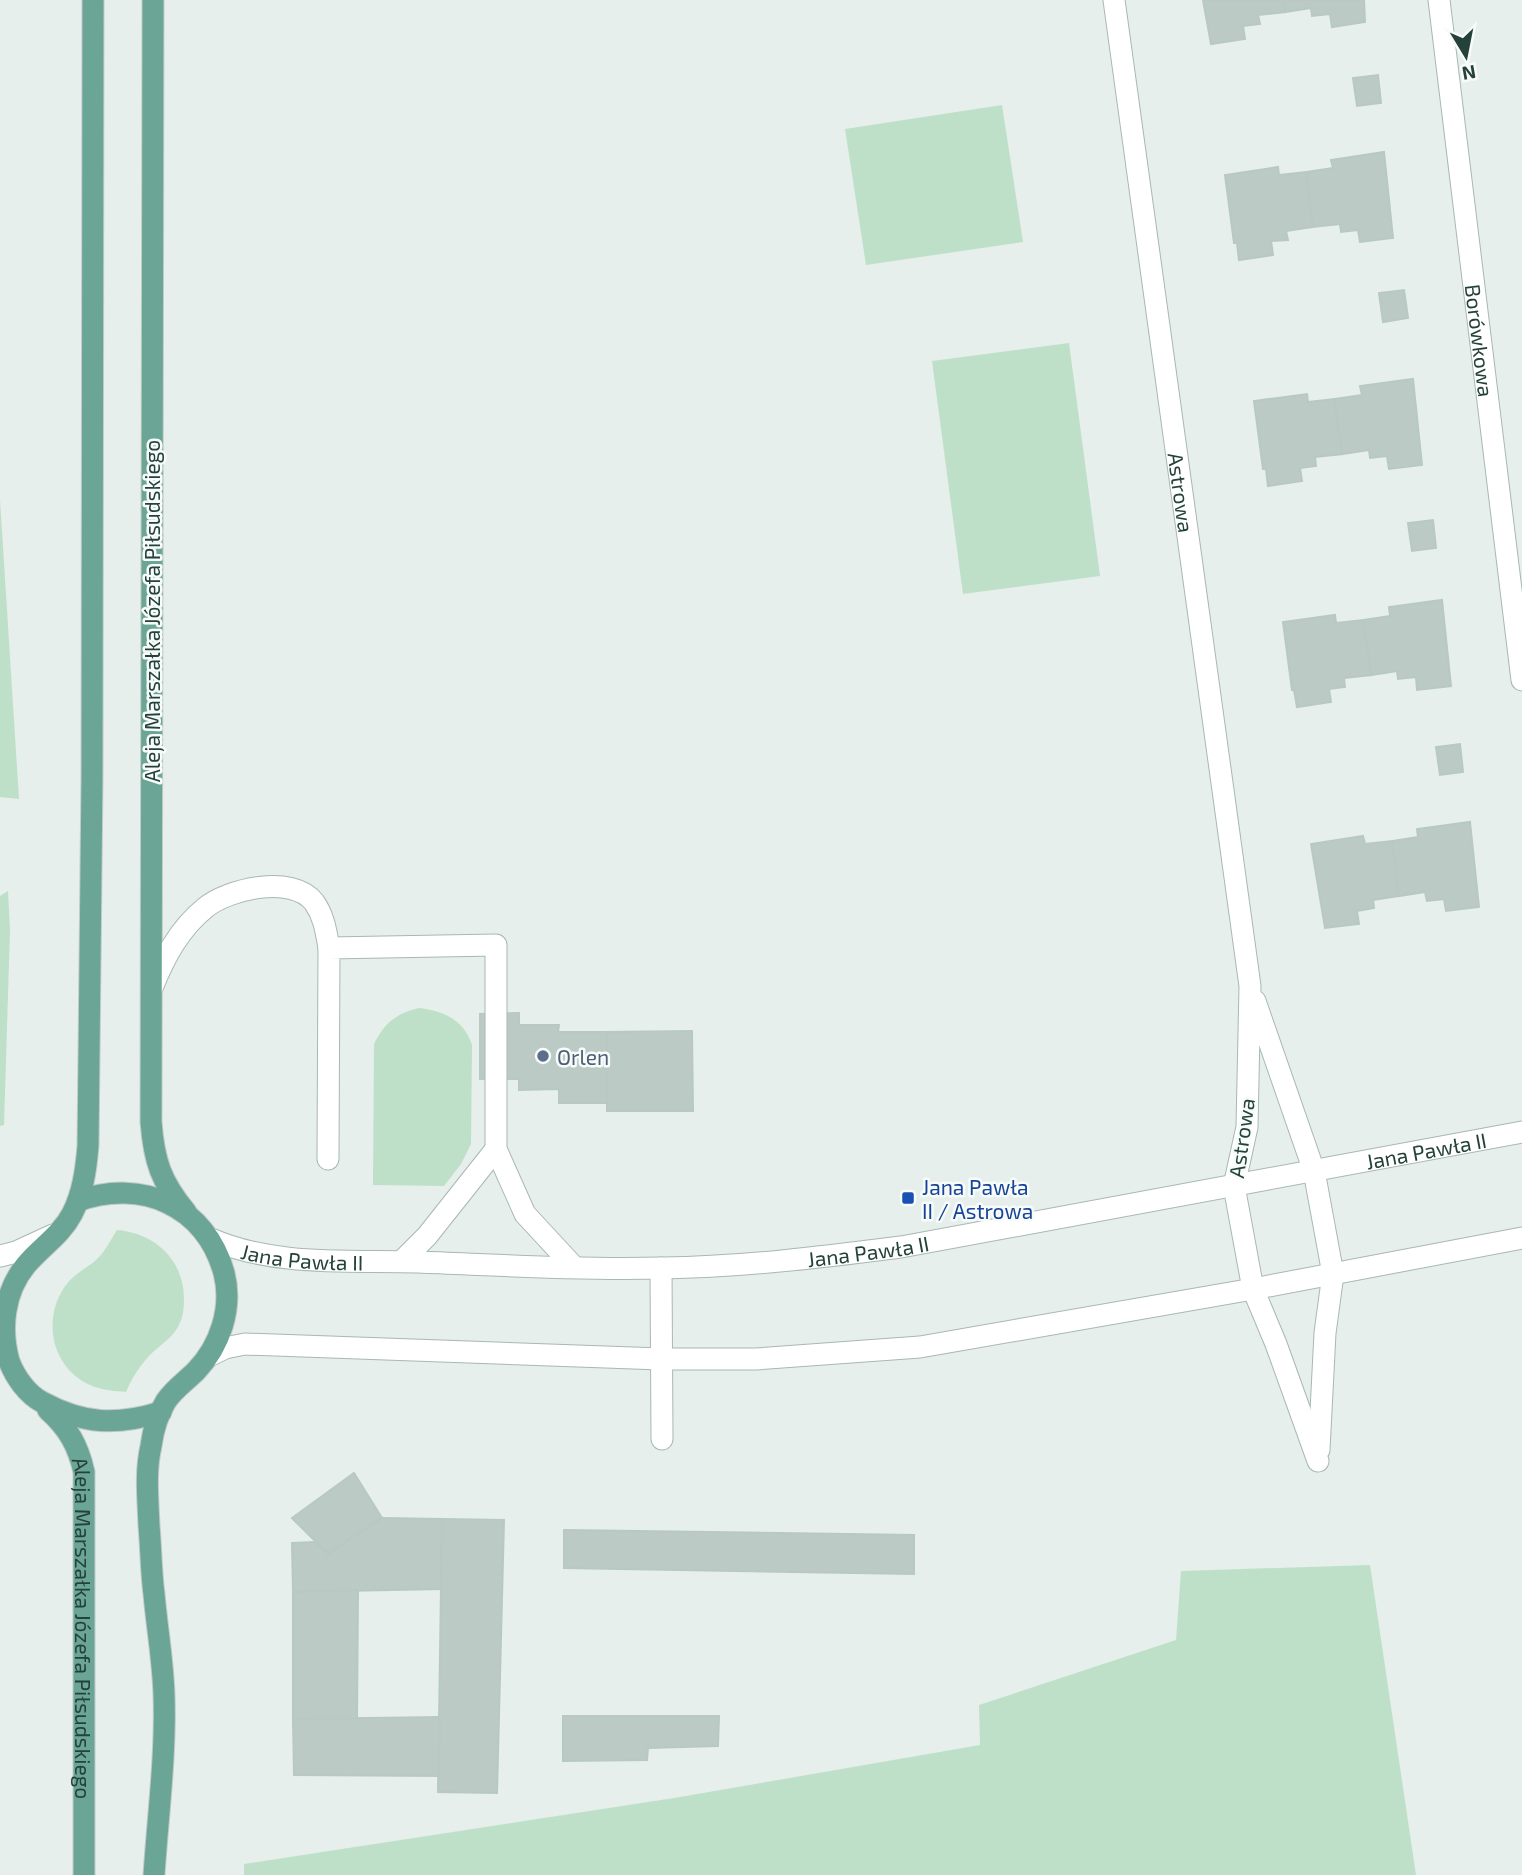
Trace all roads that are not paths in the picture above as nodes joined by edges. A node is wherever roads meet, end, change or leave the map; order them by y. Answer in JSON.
{"nodes":[{"id":1,"x":93,"y":0,"type":"edge"},
{"id":2,"x":153,"y":0,"type":"edge"},
{"id":3,"x":1114,"y":0,"type":"edge"},
{"id":4,"x":1439,"y":0,"type":"edge"},
{"id":5,"x":1522,"y":680,"type":"edge"},
{"id":6,"x":329,"y":948,"type":"junction"},
{"id":7,"x":1250,"y":986,"type":"junction"},
{"id":8,"x":149,"y":993,"type":"junction"},
{"id":9,"x":1522,"y":1132,"type":"edge"},
{"id":10,"x":496,"y":1149,"type":"junction"},
{"id":11,"x":328,"y":1159,"type":"dead end"},
{"id":12,"x":1314,"y":1171,"type":"junction"},
{"id":13,"x":1234,"y":1186,"type":"junction"},
{"id":14,"x":78,"y":1201,"type":"junction"},
{"id":15,"x":186,"y":1212,"type":"junction"},
{"id":16,"x":61,"y":1231,"type":"junction"},
{"id":17,"x":209,"y":1238,"type":"junction"},
{"id":18,"x":1522,"y":1238,"type":"edge"},
{"id":19,"x":0,"y":1255,"type":"edge"},
{"id":20,"x":402,"y":1261,"type":"junction"},
{"id":21,"x":573,"y":1267,"type":"junction"},
{"id":22,"x":661,"y":1268,"type":"junction"},
{"id":23,"x":1334,"y":1273,"type":"junction"},
{"id":24,"x":1253,"y":1289,"type":"junction"},
{"id":25,"x":1,"y":1320,"type":"edge"},
{"id":26,"x":209,"y":1356,"type":"junction"},
{"id":27,"x":661,"y":1359,"type":"junction"},
{"id":28,"x":36,"y":1399,"type":"junction"},
{"id":29,"x":160,"y":1412,"type":"junction"},
{"id":30,"x":662,"y":1439,"type":"dead end"},
{"id":31,"x":84,"y":1875,"type":"edge"},
{"id":32,"x":153,"y":1875,"type":"edge"}],
"edges":[{"from":1,"to":14,"type":"main road"},
{"from":2,"to":8,"type":"main road","name":"Aleja Marszałka Józefa Piłsudskiego"},
{"from":3,"to":7,"type":"street","name":"Astrowa"},
{"from":4,"to":5,"type":"street","name":"Borówkowa"},
{"from":6,"to":8,"type":"street"},
{"from":6,"to":10,"type":"street"},
{"from":6,"to":11,"type":"street"},
{"from":7,"to":12,"type":"street","name":"Astrowa"},
{"from":7,"to":13,"type":"street","name":"Astrowa"},
{"from":8,"to":15,"type":"main road","name":"Aleja Marszałka Józefa Piłsudskiego"},
{"from":9,"to":12,"type":"street","name":"Jana Pawła II"},
{"from":10,"to":20,"type":"street"},
{"from":10,"to":21,"type":"street"},
{"from":12,"to":13,"type":"street","name":"Jana Pawła II"},
{"from":12,"to":23,"type":"street","name":"Astrowa"},
{"from":13,"to":22,"type":"street","name":"Jana Pawła II"},
{"from":13,"to":24,"type":"street","name":"Astrowa"},
{"from":14,"to":15,"type":"main road"},
{"from":14,"to":16,"type":"main road"},
{"from":15,"to":17,"type":"main road"},
{"from":16,"to":19,"type":"street"},
{"from":16,"to":25,"type":"main road"},
{"from":17,"to":20,"type":"street","name":"Jana Pawła II"},
{"from":17,"to":26,"type":"main road"},
{"from":18,"to":23,"type":"street"},
{"from":20,"to":21,"type":"street","name":"Jana Pawła II"},
{"from":21,"to":22,"type":"street","name":"Jana Pawła II"},
{"from":22,"to":27,"type":"street"},
{"from":23,"to":24,"type":"street"},
{"from":23,"to":24,"type":"street","name":"Astrowa"},
{"from":24,"to":27,"type":"street"},
{"from":25,"to":28,"type":"main road"},
{"from":26,"to":27,"type":"street"},
{"from":26,"to":29,"type":"main road"},
{"from":27,"to":30,"type":"street"},
{"from":28,"to":29,"type":"main road"},
{"from":28,"to":31,"type":"main road","name":"Aleja Marszałka Józefa Piłsudskiego"},
{"from":29,"to":32,"type":"main road"}]}
